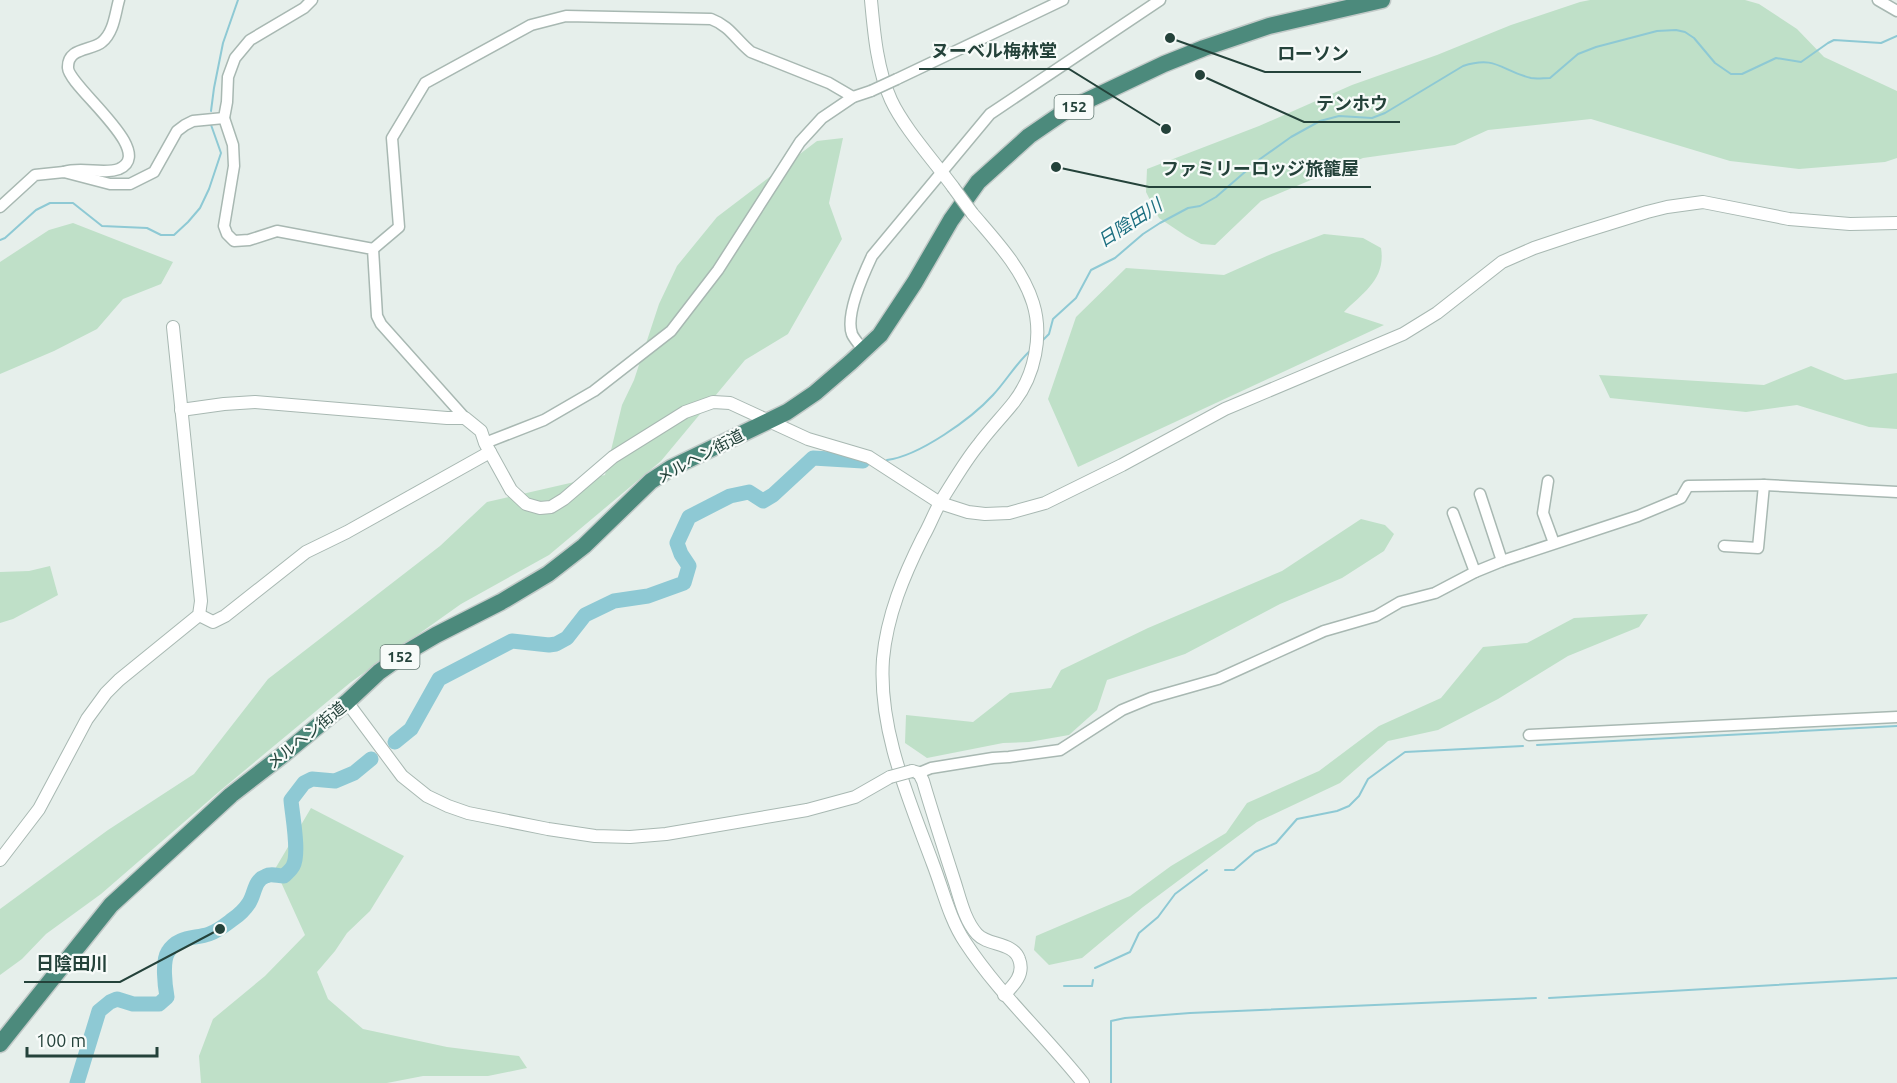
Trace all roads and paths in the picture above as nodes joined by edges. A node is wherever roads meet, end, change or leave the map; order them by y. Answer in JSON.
{"nodes":[{"id":1,"x":119,"y":0,"type":"edge"},
{"id":2,"x":312,"y":0,"type":"edge"},
{"id":3,"x":871,"y":0,"type":"edge"},
{"id":4,"x":1063,"y":0,"type":"edge"},
{"id":5,"x":1160,"y":0,"type":"edge"},
{"id":6,"x":1382,"y":0,"type":"edge"},
{"id":7,"x":1878,"y":0,"type":"edge"},
{"id":8,"x":1897,"y":11,"type":"edge"},
{"id":9,"x":853,"y":97,"type":"junction"},
{"id":10,"x":224,"y":118,"type":"junction"},
{"id":11,"x":64,"y":172,"type":"junction"},
{"id":12,"x":942,"y":172,"type":"junction"},
{"id":13,"x":0,"y":207,"type":"edge"},
{"id":14,"x":1897,"y":223,"type":"edge"},
{"id":15,"x":373,"y":249,"type":"junction"},
{"id":16,"x":173,"y":327,"type":"dead end"},
{"id":17,"x":863,"y":350,"type":"junction"},
{"id":18,"x":182,"y":410,"type":"junction"},
{"id":19,"x":465,"y":418,"type":"junction"},
{"id":20,"x":769,"y":420,"type":"junction"},
{"id":21,"x":488,"y":448,"type":"junction"},
{"id":22,"x":1548,"y":481,"type":"dead end"},
{"id":23,"x":1764,"y":485,"type":"junction"},
{"id":24,"x":1897,"y":492,"type":"edge"},
{"id":25,"x":1480,"y":494,"type":"dead end"},
{"id":26,"x":940,"y":503,"type":"junction"},
{"id":27,"x":1453,"y":513,"type":"dead end"},
{"id":28,"x":1554,"y":543,"type":"junction"},
{"id":29,"x":1724,"y":546,"type":"dead end"},
{"id":30,"x":1502,"y":561,"type":"junction"},
{"id":31,"x":1475,"y":572,"type":"junction"},
{"id":32,"x":199,"y":615,"type":"junction"},
{"id":33,"x":347,"y":702,"type":"junction"},
{"id":34,"x":1897,"y":717,"type":"edge"},
{"id":35,"x":1529,"y":735,"type":"dead end"},
{"id":36,"x":915,"y":772,"type":"junction"},
{"id":37,"x":0,"y":860,"type":"edge"},
{"id":38,"x":1004,"y":995,"type":"junction"},
{"id":39,"x":0,"y":1044,"type":"edge"},
{"id":40,"x":1083,"y":1083,"type":"edge"}],
"edges":[{"from":1,"to":11,"type":"street"},
{"from":2,"to":10,"type":"street"},
{"from":3,"to":12,"type":"street"},
{"from":4,"to":9,"type":"street","bridge":true},
{"from":5,"to":12,"type":"street"},
{"from":6,"to":17,"type":"highway","name":"メルヘン街道","number":"152"},
{"from":7,"to":8,"type":"street"},
{"from":9,"to":15,"type":"street"},
{"from":9,"to":21,"type":"street"},
{"from":10,"to":11,"type":"street"},
{"from":10,"to":15,"type":"street"},
{"from":11,"to":13,"type":"street"},
{"from":12,"to":17,"type":"street"},
{"from":12,"to":26,"type":"street","bridge":true},
{"from":14,"to":26,"type":"street"},
{"from":15,"to":19,"type":"street"},
{"from":16,"to":18,"type":"street"},
{"from":17,"to":20,"type":"highway","name":"メルヘン街道","number":"152"},
{"from":18,"to":19,"type":"street"},
{"from":18,"to":32,"type":"street"},
{"from":19,"to":21,"type":"street"},
{"from":20,"to":21,"type":"street"},
{"from":20,"to":26,"type":"street"},
{"from":20,"to":33,"type":"highway","name":"メルヘン街道","number":"152"},
{"from":21,"to":32,"type":"street"},
{"from":22,"to":28,"type":"street"},
{"from":23,"to":24,"type":"street"},
{"from":23,"to":28,"type":"street"},
{"from":23,"to":29,"type":"street"},
{"from":25,"to":30,"type":"street"},
{"from":26,"to":38,"type":"street"},
{"from":27,"to":31,"type":"street"},
{"from":28,"to":30,"type":"street"},
{"from":30,"to":31,"type":"street"},
{"from":31,"to":36,"type":"street"},
{"from":32,"to":37,"type":"street"},
{"from":33,"to":36,"type":"street","bridge":true},
{"from":33,"to":39,"type":"highway","name":"メルヘン街道","number":"152"},
{"from":34,"to":35,"type":"street"},
{"from":36,"to":38,"type":"street"},
{"from":38,"to":40,"type":"street"}]}
